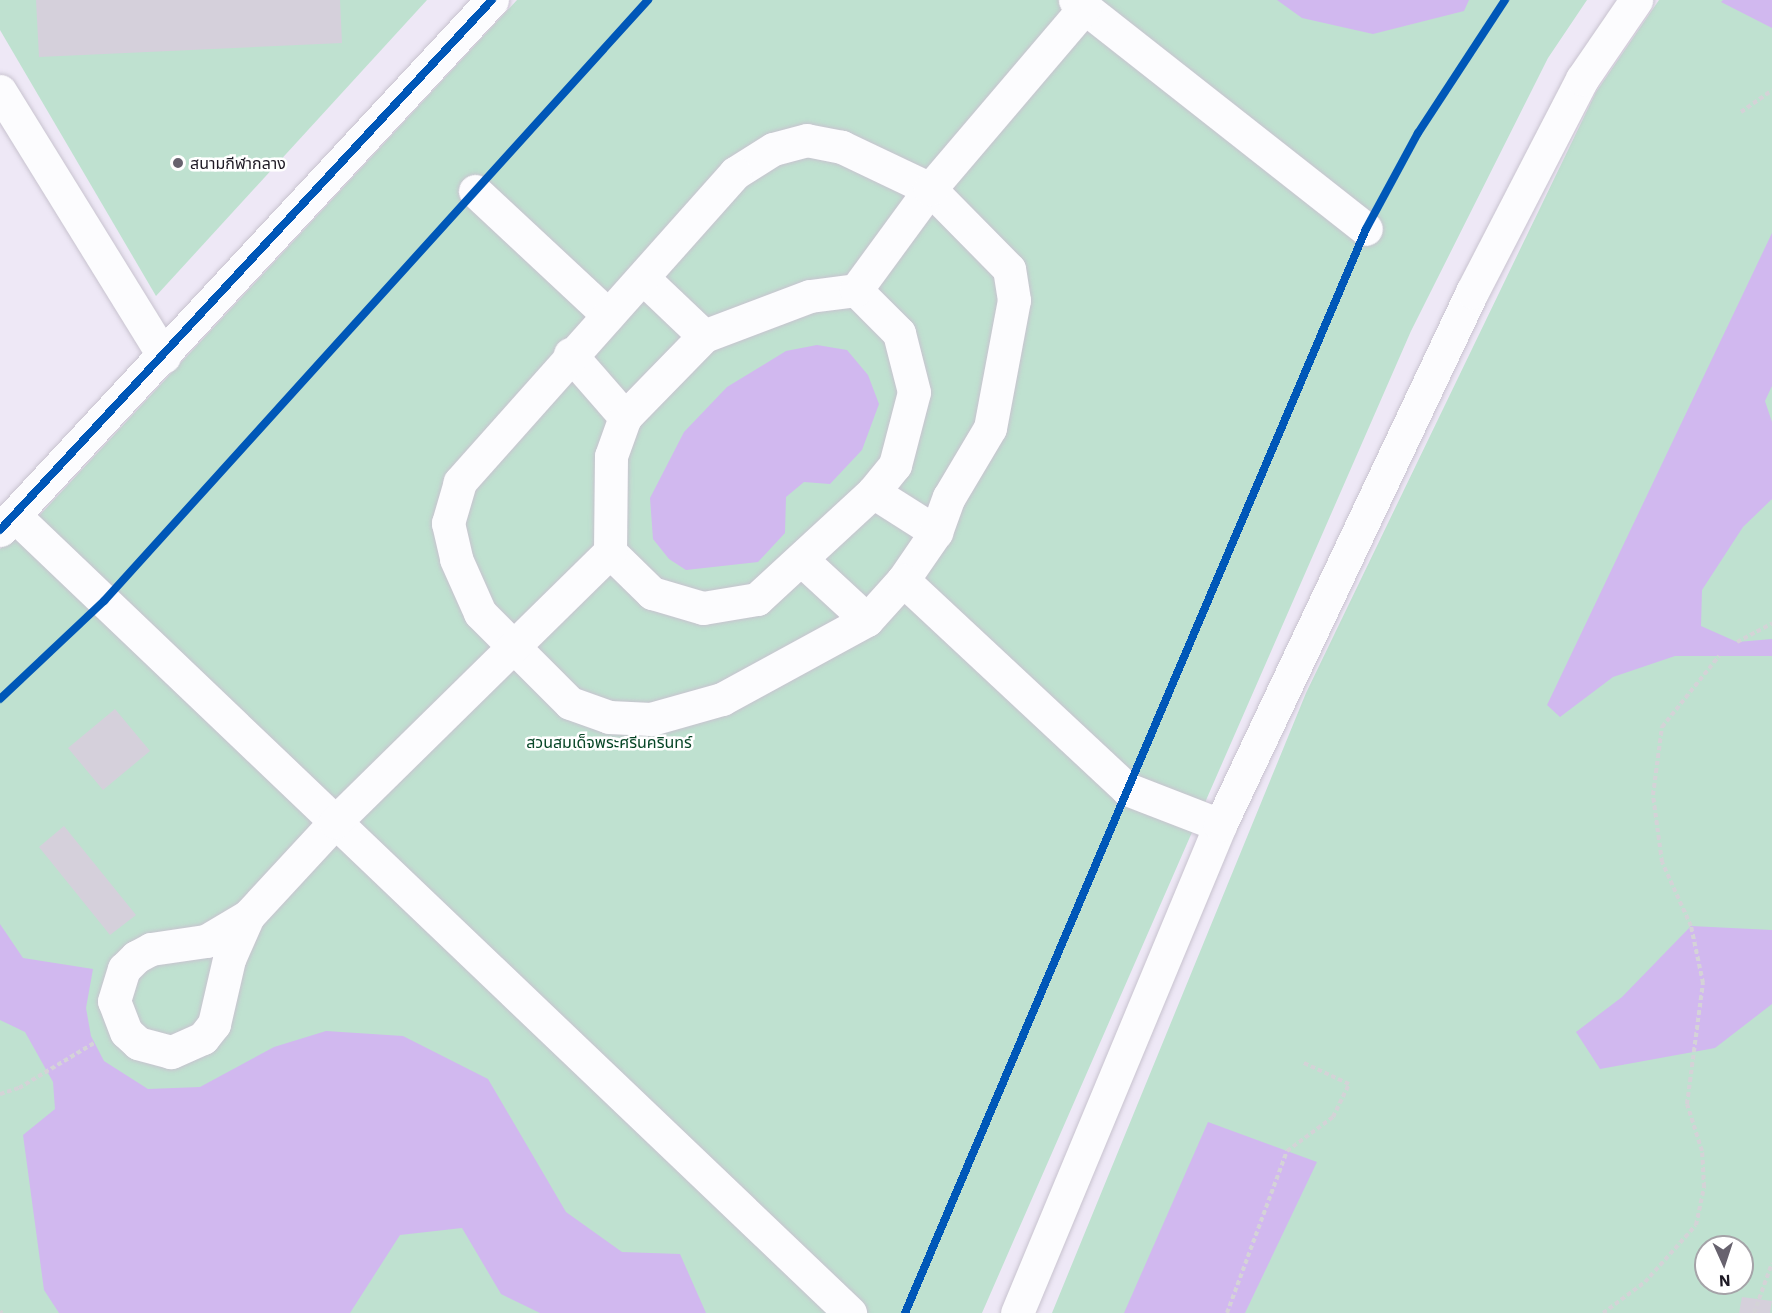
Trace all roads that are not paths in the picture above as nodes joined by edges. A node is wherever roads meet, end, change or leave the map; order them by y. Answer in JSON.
{"nodes":[{"id":1,"x":492,"y":0,"type":"edge"},
{"id":2,"x":1636,"y":0,"type":"edge"},
{"id":3,"x":1079,"y":4,"type":"edge"},
{"id":4,"x":0,"y":91,"type":"edge"},
{"id":5,"x":930,"y":189,"type":"junction"},
{"id":6,"x":475,"y":191,"type":"dead end"},
{"id":7,"x":1366,"y":229,"type":"dead end"},
{"id":8,"x":643,"y":278,"type":"junction"},
{"id":9,"x":856,"y":290,"type":"junction"},
{"id":10,"x":608,"y":315,"type":"junction"},
{"id":11,"x":704,"y":336,"type":"junction"},
{"id":12,"x":570,"y":354,"type":"junction"},
{"id":13,"x":164,"y":357,"type":"junction"},
{"id":14,"x":625,"y":417,"type":"junction"},
{"id":15,"x":873,"y":492,"type":"junction"},
{"id":16,"x":8,"y":524,"type":"edge"},
{"id":17,"x":936,"y":532,"type":"junction"},
{"id":18,"x":610,"y":552,"type":"junction"},
{"id":19,"x":802,"y":560,"type":"junction"},
{"id":20,"x":903,"y":580,"type":"junction"},
{"id":21,"x":867,"y":620,"type":"junction"},
{"id":22,"x":512,"y":649,"type":"junction"},
{"id":23,"x":335,"y":822,"type":"junction"},
{"id":24,"x":1220,"y":825,"type":"junction"},
{"id":25,"x":248,"y":916,"type":"junction"},
{"id":26,"x":850,"y":1313,"type":"edge"},
{"id":27,"x":1017,"y":1313,"type":"edge"}],
"edges":[{"from":1,"to":13,"type":"street"},
{"from":2,"to":24,"type":"street"},
{"from":3,"to":5,"type":"street"},
{"from":3,"to":7,"type":"street"},
{"from":4,"to":13,"type":"street"},
{"from":5,"to":8,"type":"street"},
{"from":5,"to":9,"type":"street"},
{"from":5,"to":17,"type":"street"},
{"from":6,"to":10,"type":"street"},
{"from":8,"to":10,"type":"street"},
{"from":8,"to":11,"type":"street"},
{"from":9,"to":11,"type":"street"},
{"from":9,"to":15,"type":"street"},
{"from":10,"to":12,"type":"street"},
{"from":11,"to":14,"type":"street"},
{"from":12,"to":14,"type":"street"},
{"from":12,"to":22,"type":"street"},
{"from":13,"to":16,"type":"street"},
{"from":14,"to":18,"type":"street"},
{"from":15,"to":17,"type":"street"},
{"from":15,"to":19,"type":"street"},
{"from":16,"to":23,"type":"street"},
{"from":17,"to":20,"type":"street"},
{"from":18,"to":19,"type":"street"},
{"from":18,"to":22,"type":"street"},
{"from":19,"to":21,"type":"street"},
{"from":20,"to":21,"type":"street"},
{"from":20,"to":24,"type":"street"},
{"from":21,"to":22,"type":"street"},
{"from":22,"to":23,"type":"street"},
{"from":23,"to":25,"type":"street"},
{"from":23,"to":26,"type":"street"},
{"from":24,"to":27,"type":"street"},
{"from":25,"to":25,"type":"street"}]}
